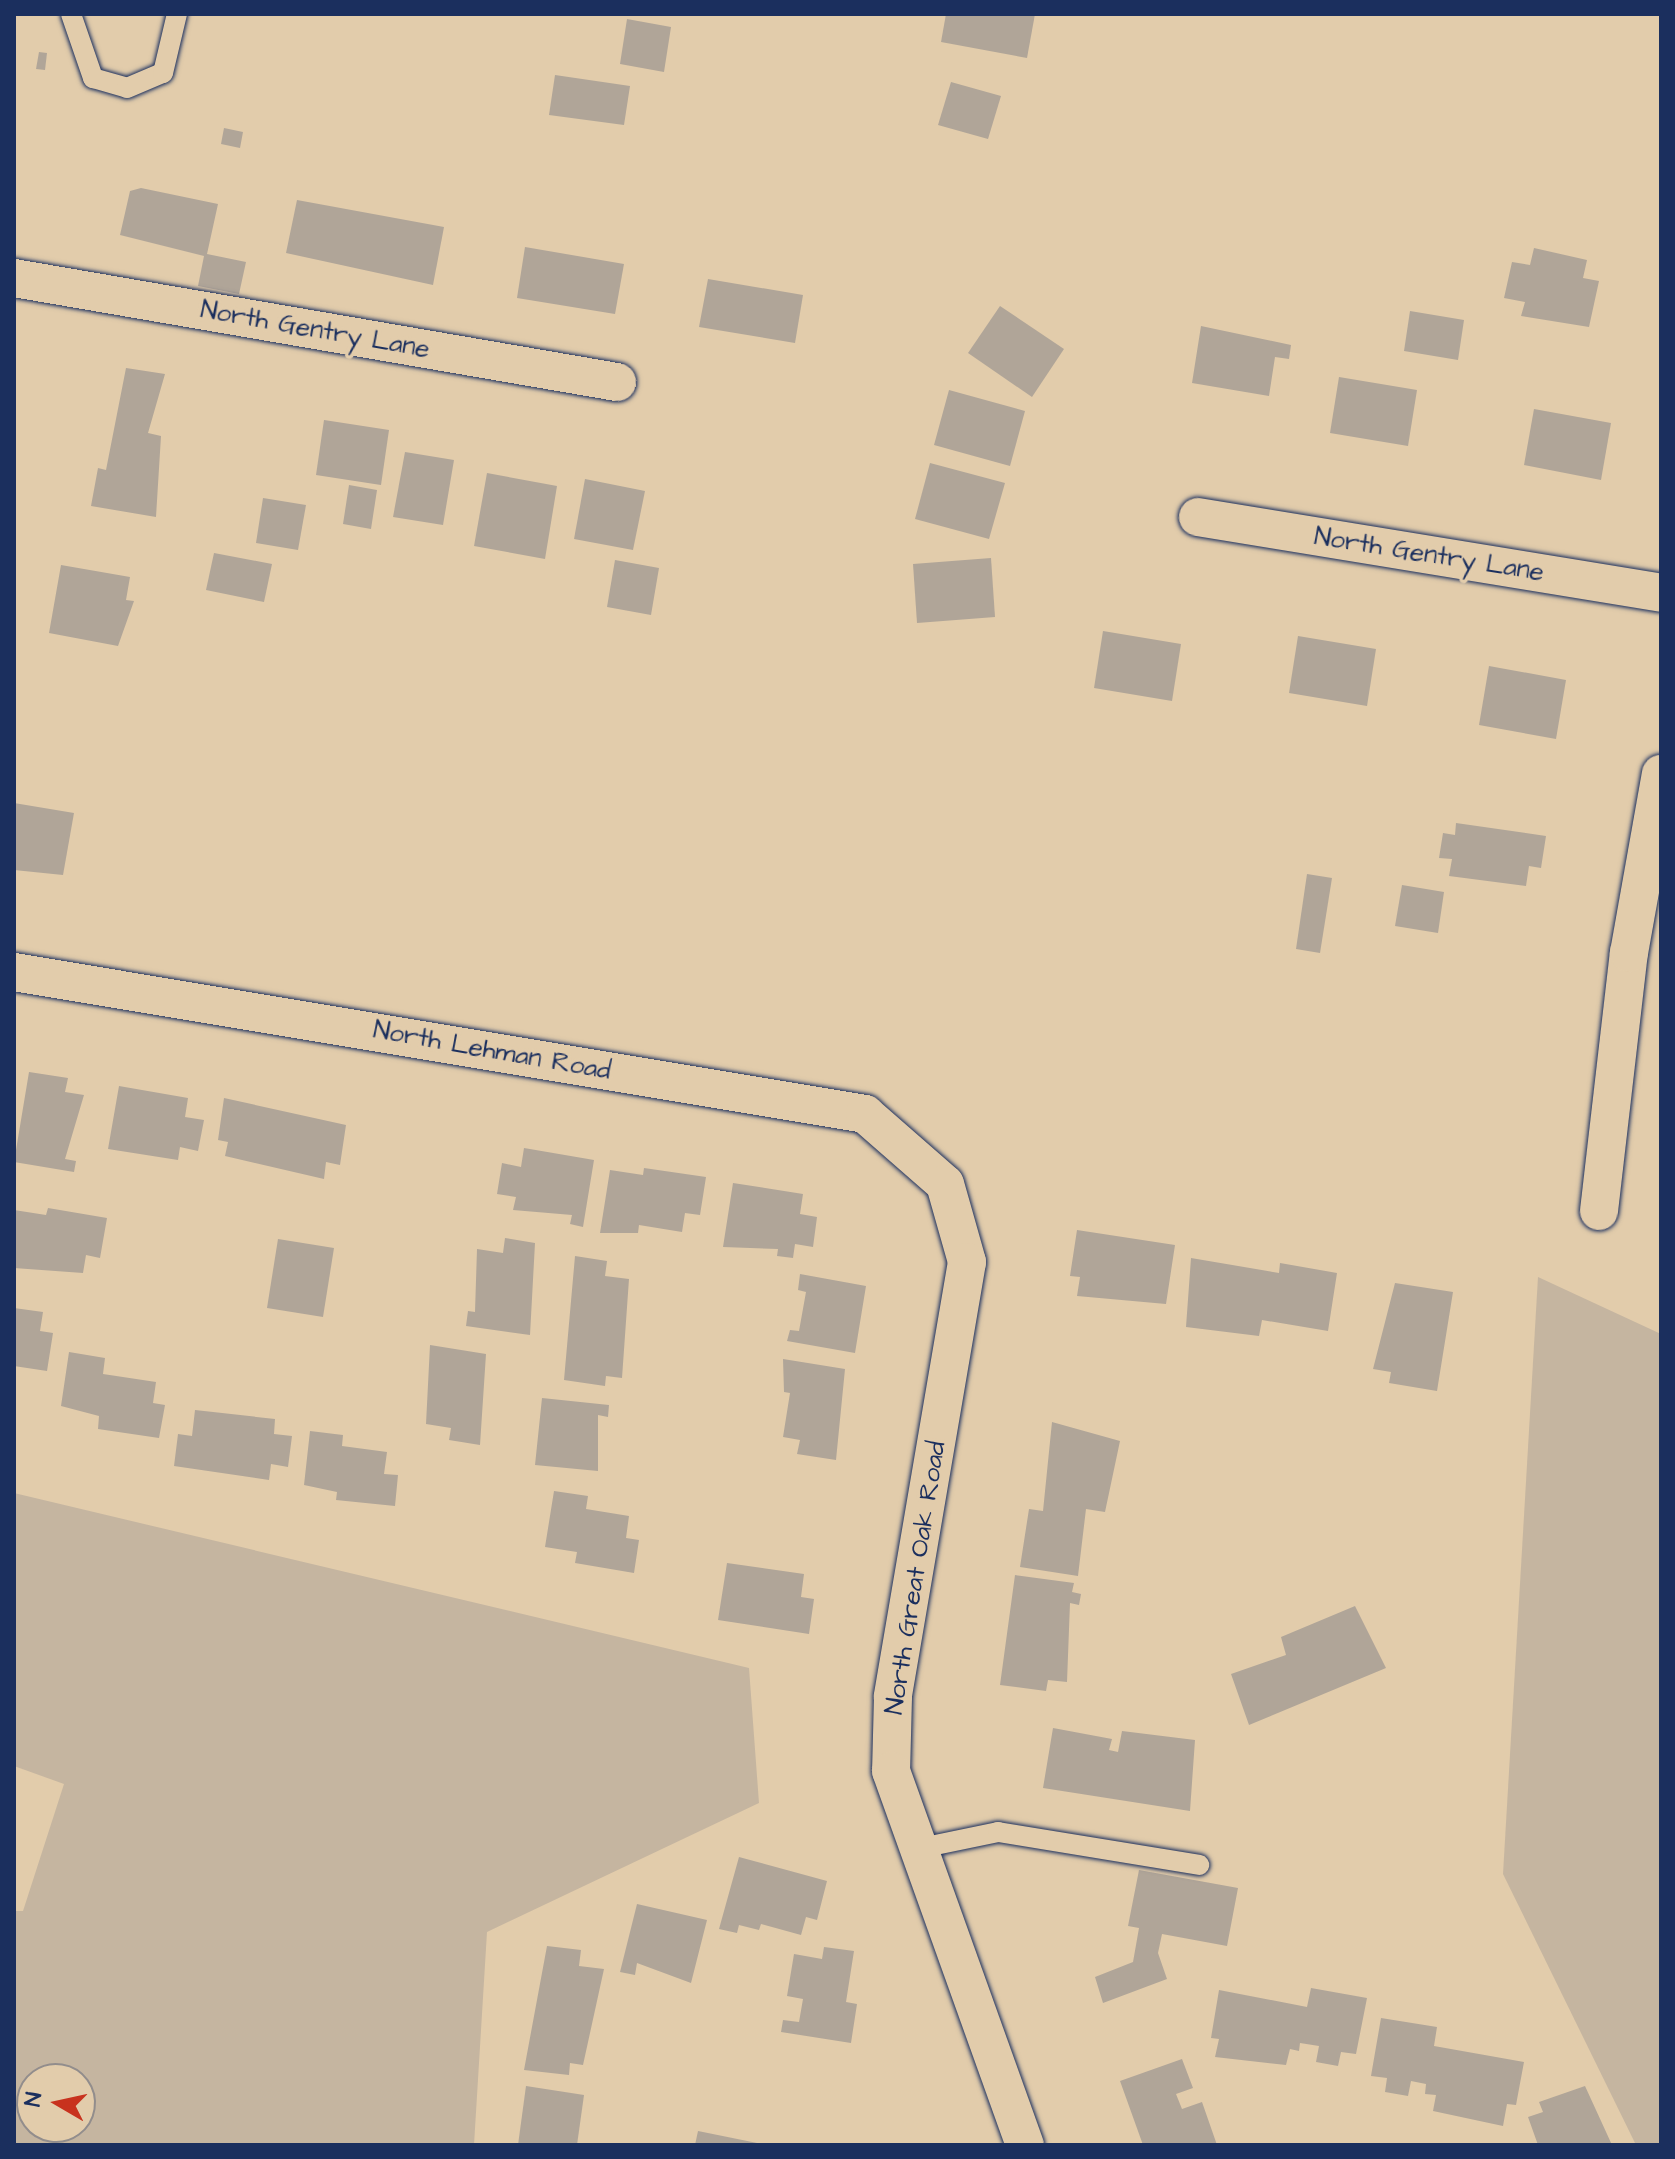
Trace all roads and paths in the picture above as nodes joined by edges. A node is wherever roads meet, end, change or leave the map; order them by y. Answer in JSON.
{"nodes":[{"id":1,"x":71,"y":14,"type":"edge"},
{"id":2,"x":177,"y":14,"type":"edge"},
{"id":3,"x":14,"y":278,"type":"edge"},
{"id":4,"x":617,"y":382,"type":"dead end"},
{"id":5,"x":1198,"y":517,"type":"dead end"},
{"id":6,"x":1661,"y":593,"type":"edge"},
{"id":7,"x":1661,"y":774,"type":"edge"},
{"id":8,"x":14,"y":972,"type":"edge"},
{"id":9,"x":945,"y":1184,"type":"joint"},
{"id":10,"x":1599,"y":1211,"type":"dead end"},
{"id":11,"x":916,"y":1849,"type":"junction"},
{"id":12,"x":1199,"y":1865,"type":"dead end"},
{"id":13,"x":1025,"y":2145,"type":"edge"}],
"edges":[{"from":1,"to":2,"type":"lane"},
{"from":3,"to":4,"type":"street","name":"North Gentry Lane"},
{"from":5,"to":6,"type":"street","name":"North Gentry Lane"},
{"from":7,"to":10,"type":"street"},
{"from":8,"to":9,"type":"street","name":"North Lehman Road"},
{"from":9,"to":11,"type":"street","name":"North Great Oak Road"},
{"from":11,"to":12,"type":"lane"},
{"from":11,"to":13,"type":"street","name":"North Great Oak Road"}]}
